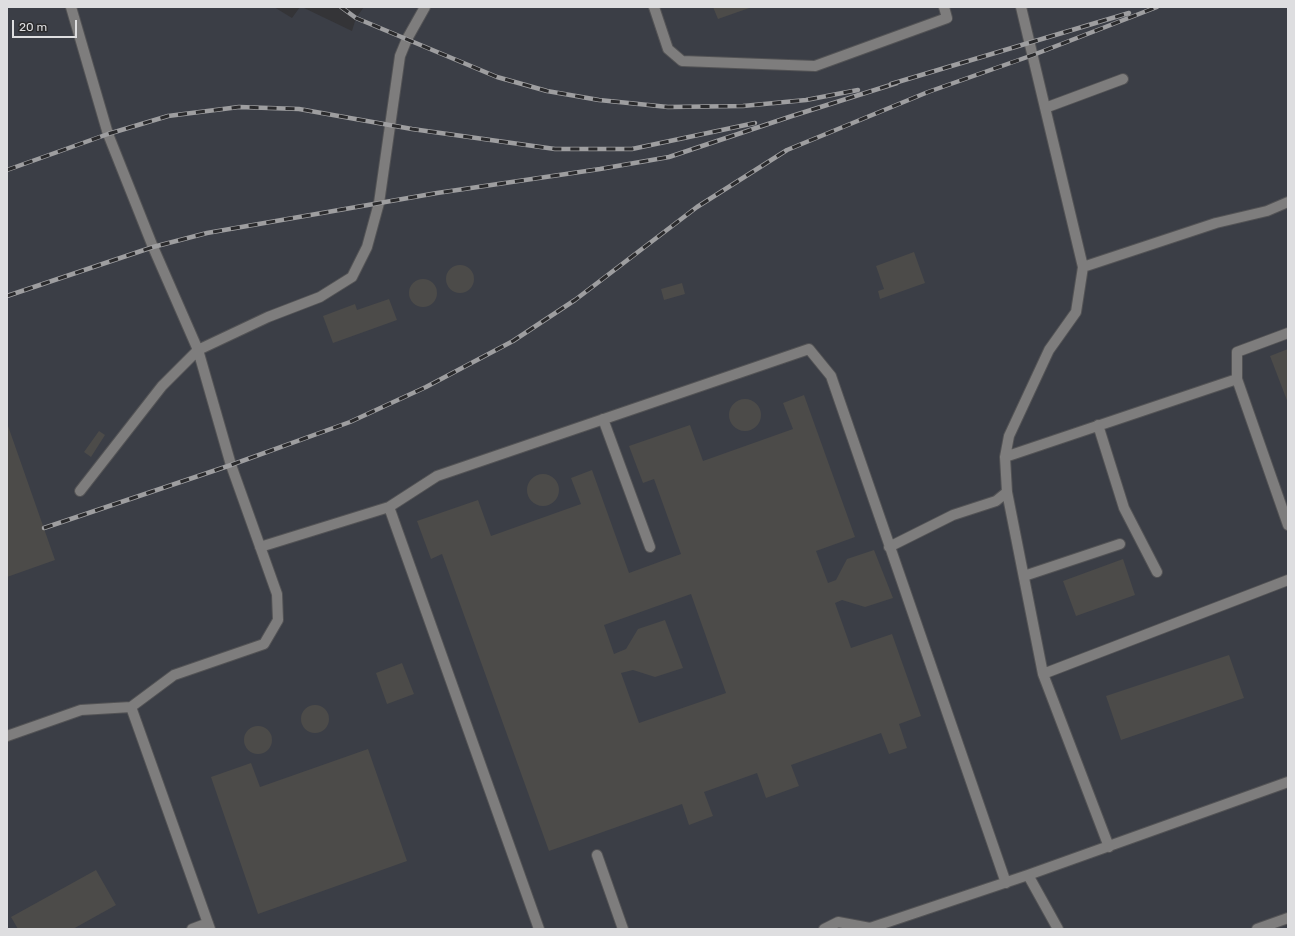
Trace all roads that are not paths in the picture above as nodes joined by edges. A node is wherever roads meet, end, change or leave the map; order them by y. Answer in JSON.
{"nodes":[{"id":1,"x":71,"y":7,"type":"edge"},
{"id":2,"x":425,"y":7,"type":"edge"},
{"id":3,"x":654,"y":7,"type":"edge"},
{"id":4,"x":944,"y":7,"type":"edge"},
{"id":5,"x":1021,"y":7,"type":"edge"},
{"id":6,"x":1122,"y":79,"type":"dead end"},
{"id":7,"x":1046,"y":108,"type":"junction"},
{"id":8,"x":1288,"y":202,"type":"edge"},
{"id":9,"x":1083,"y":267,"type":"junction"},
{"id":10,"x":1288,"y":333,"type":"edge"},
{"id":11,"x":198,"y":350,"type":"junction"},
{"id":12,"x":1237,"y":378,"type":"junction"},
{"id":13,"x":603,"y":419,"type":"junction"},
{"id":14,"x":1098,"y":425,"type":"junction"},
{"id":15,"x":1005,"y":457,"type":"junction"},
{"id":16,"x":80,"y":491,"type":"dead end"},
{"id":17,"x":1007,"y":492,"type":"junction"},
{"id":18,"x":389,"y":507,"type":"junction"},
{"id":19,"x":1288,"y":525,"type":"edge"},
{"id":20,"x":1120,"y":544,"type":"dead end"},
{"id":21,"x":260,"y":546,"type":"junction"},
{"id":22,"x":650,"y":547,"type":"dead end"},
{"id":23,"x":889,"y":547,"type":"junction"},
{"id":24,"x":1157,"y":572,"type":"dead end"},
{"id":25,"x":1024,"y":576,"type":"junction"},
{"id":26,"x":1287,"y":583,"type":"edge"},
{"id":27,"x":1043,"y":674,"type":"junction"},
{"id":28,"x":132,"y":706,"type":"junction"},
{"id":29,"x":7,"y":736,"type":"edge"},
{"id":30,"x":1288,"y":782,"type":"edge"},
{"id":31,"x":1109,"y":846,"type":"junction"},
{"id":32,"x":597,"y":855,"type":"dead end"},
{"id":33,"x":1028,"y":875,"type":"junction"},
{"id":34,"x":1006,"y":883,"type":"junction"},
{"id":35,"x":1288,"y":918,"type":"edge"},
{"id":36,"x":209,"y":926,"type":"edge"},
{"id":37,"x":192,"y":929,"type":"edge"},
{"id":38,"x":539,"y":929,"type":"edge"},
{"id":39,"x":623,"y":929,"type":"edge"},
{"id":40,"x":824,"y":929,"type":"edge"},
{"id":41,"x":1058,"y":929,"type":"edge"},
{"id":42,"x":1257,"y":929,"type":"edge"}],
"edges":[{"from":1,"to":11,"type":"lane"},
{"from":2,"to":11,"type":"lane"},
{"from":3,"to":4,"type":"lane"},
{"from":5,"to":7,"type":"lane"},
{"from":6,"to":7,"type":"lane"},
{"from":7,"to":9,"type":"lane"},
{"from":8,"to":9,"type":"lane"},
{"from":9,"to":15,"type":"lane"},
{"from":10,"to":12,"type":"lane"},
{"from":11,"to":16,"type":"lane"},
{"from":11,"to":21,"type":"lane"},
{"from":12,"to":14,"type":"lane"},
{"from":12,"to":19,"type":"lane"},
{"from":13,"to":18,"type":"lane"},
{"from":13,"to":22,"type":"lane"},
{"from":13,"to":23,"type":"lane"},
{"from":14,"to":15,"type":"lane"},
{"from":14,"to":24,"type":"lane"},
{"from":15,"to":17,"type":"lane"},
{"from":17,"to":23,"type":"lane"},
{"from":17,"to":25,"type":"lane"},
{"from":18,"to":21,"type":"lane"},
{"from":18,"to":38,"type":"lane"},
{"from":20,"to":25,"type":"lane"},
{"from":21,"to":28,"type":"lane"},
{"from":23,"to":34,"type":"lane"},
{"from":25,"to":27,"type":"lane"},
{"from":26,"to":27,"type":"lane"},
{"from":27,"to":31,"type":"lane"},
{"from":28,"to":29,"type":"lane"},
{"from":28,"to":36,"type":"lane"},
{"from":30,"to":31,"type":"lane"},
{"from":31,"to":33,"type":"lane"},
{"from":32,"to":39,"type":"lane"},
{"from":33,"to":34,"type":"lane"},
{"from":33,"to":41,"type":"lane"},
{"from":34,"to":40,"type":"lane"},
{"from":35,"to":42,"type":"lane"},
{"from":36,"to":37,"type":"lane"}]}
